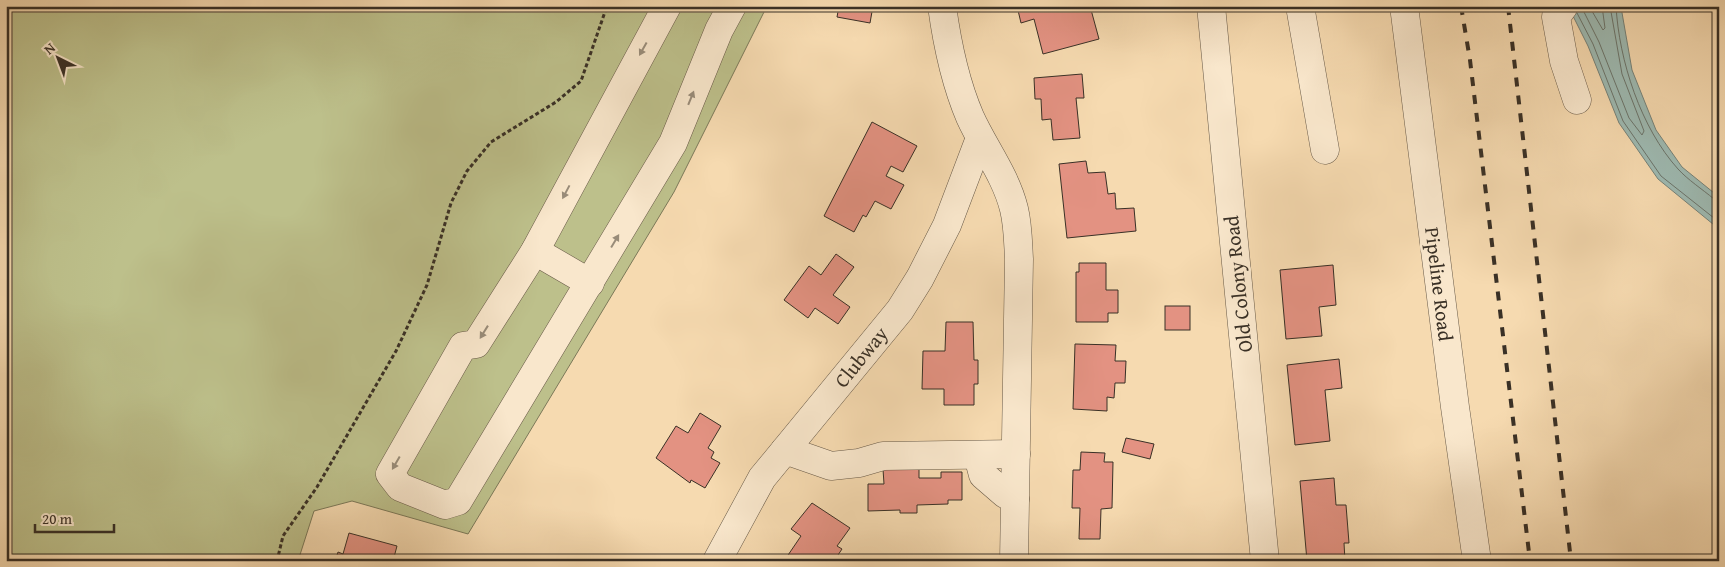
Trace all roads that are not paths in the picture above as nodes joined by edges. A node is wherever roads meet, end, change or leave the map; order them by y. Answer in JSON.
{"nodes":[{"id":1,"x":667,"y":6,"type":"edge"},
{"id":2,"x":732,"y":6,"type":"edge"},
{"id":3,"x":942,"y":6,"type":"edge"},
{"id":4,"x":1211,"y":6,"type":"edge"},
{"id":5,"x":1300,"y":6,"type":"edge"},
{"id":6,"x":1404,"y":6,"type":"edge"},
{"id":7,"x":1564,"y":6,"type":"edge"},
{"id":8,"x":1577,"y":100,"type":"dead end"},
{"id":9,"x":980,"y":138,"type":"junction"},
{"id":10,"x":1326,"y":150,"type":"dead end"},
{"id":11,"x":535,"y":252,"type":"junction"},
{"id":12,"x":590,"y":283,"type":"junction"},
{"id":13,"x":785,"y":450,"type":"junction"},
{"id":14,"x":1016,"y":454,"type":"junction"},
{"id":15,"x":978,"y":456,"type":"junction"},
{"id":16,"x":1015,"y":499,"type":"junction"},
{"id":17,"x":717,"y":561,"type":"edge"},
{"id":18,"x":1014,"y":561,"type":"edge"},
{"id":19,"x":1264,"y":561,"type":"edge"},
{"id":20,"x":1477,"y":561,"type":"edge"}],
"edges":[{"from":1,"to":11,"type":"street","one_way":true},
{"from":12,"to":2,"type":"street","one_way":true},
{"from":3,"to":9,"type":"street"},
{"from":4,"to":19,"type":"street","name":"Old Colony Road"},
{"from":5,"to":10,"type":"street"},
{"from":6,"to":20,"type":"street","name":"Pipeline Road"},
{"from":7,"to":8,"type":"street"},
{"from":9,"to":13,"type":"street","name":"Clubway"},
{"from":9,"to":14,"type":"street"},
{"from":11,"to":12,"type":"street"},
{"from":11,"to":12,"type":"street","one_way":true},
{"from":13,"to":15,"type":"street"},
{"from":13,"to":17,"type":"street","name":"Clubway"},
{"from":14,"to":15,"type":"street"},
{"from":14,"to":16,"type":"street"},
{"from":15,"to":16,"type":"street"},
{"from":16,"to":18,"type":"street"}]}
